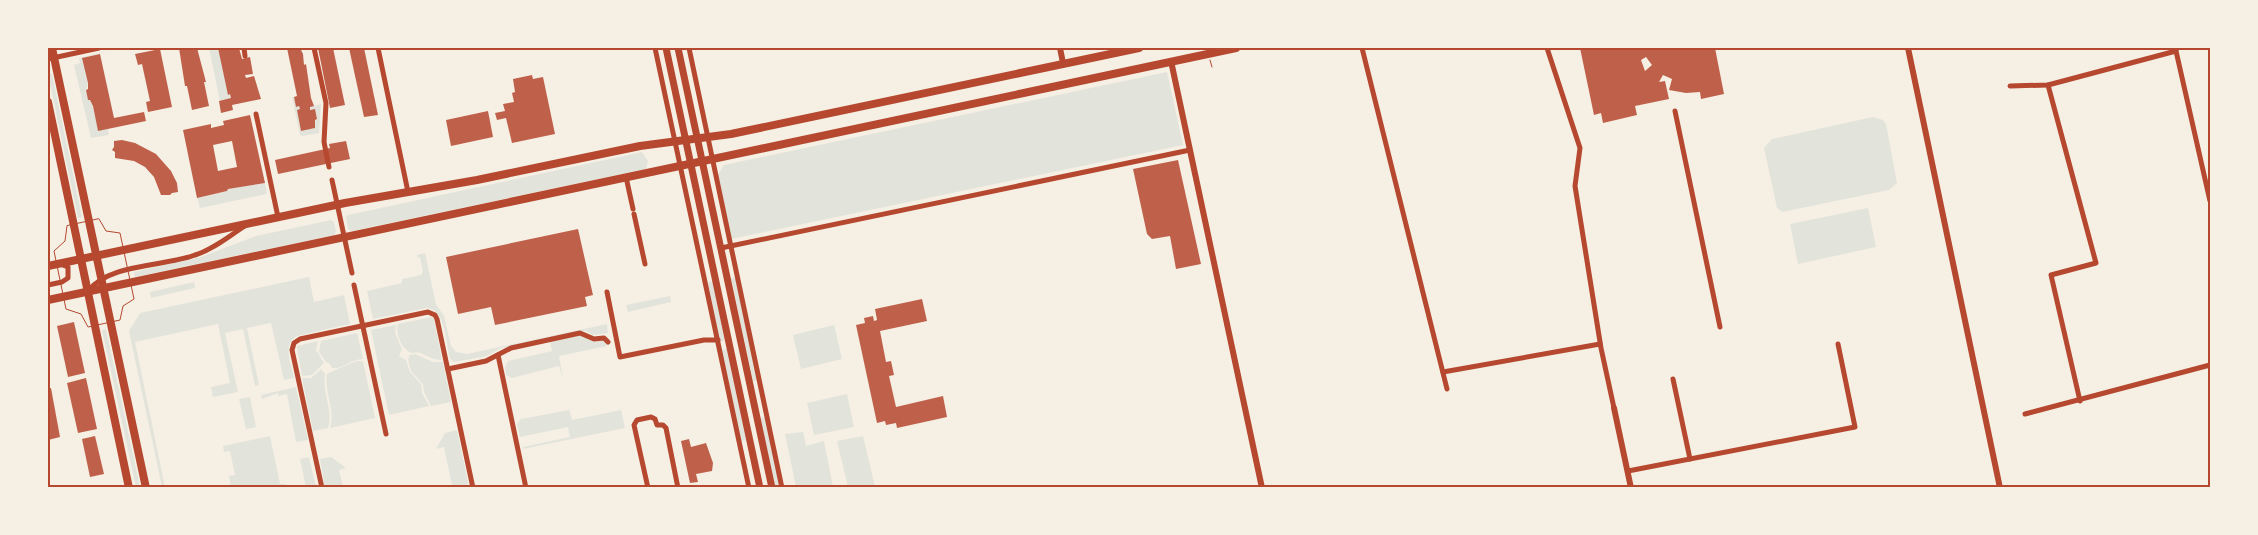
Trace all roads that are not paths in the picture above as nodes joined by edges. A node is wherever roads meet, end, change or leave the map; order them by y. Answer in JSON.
{"nodes":[{"id":1,"x":52,"y":48,"type":"edge"},
{"id":2,"x":100,"y":48,"type":"edge"},
{"id":3,"x":244,"y":48,"type":"edge"},
{"id":4,"x":314,"y":48,"type":"edge"},
{"id":5,"x":378,"y":48,"type":"edge"},
{"id":6,"x":656,"y":48,"type":"edge"},
{"id":7,"x":666,"y":48,"type":"edge"},
{"id":8,"x":678,"y":48,"type":"edge"},
{"id":9,"x":689,"y":48,"type":"edge"},
{"id":10,"x":1060,"y":48,"type":"edge"},
{"id":11,"x":1139,"y":48,"type":"edge"},
{"id":12,"x":1236,"y":48,"type":"edge"},
{"id":13,"x":1362,"y":48,"type":"edge"},
{"id":14,"x":1547,"y":48,"type":"edge"},
{"id":15,"x":1908,"y":48,"type":"edge"},
{"id":16,"x":2176,"y":49,"type":"edge"},
{"id":17,"x":245,"y":56,"type":"dead end"},
{"id":18,"x":51,"y":58,"type":"edge"},
{"id":19,"x":1171,"y":61,"type":"junction"},
{"id":20,"x":1063,"y":63,"type":"junction"},
{"id":21,"x":2048,"y":85,"type":"junction"},
{"id":22,"x":2010,"y":86,"type":"dead end"},
{"id":23,"x":48,"y":102,"type":"edge"},
{"id":24,"x":1675,"y":111,"type":"dead end"},
{"id":25,"x":256,"y":114,"type":"dead end"},
{"id":26,"x":708,"y":137,"type":"junction"},
{"id":27,"x":698,"y":138,"type":"junction"},
{"id":28,"x":686,"y":140,"type":"junction"},
{"id":29,"x":675,"y":141,"type":"junction"},
{"id":30,"x":1190,"y":150,"type":"junction"},
{"id":31,"x":712,"y":158,"type":"junction"},
{"id":32,"x":702,"y":160,"type":"junction"},
{"id":33,"x":691,"y":163,"type":"junction"},
{"id":34,"x":680,"y":165,"type":"junction"},
{"id":35,"x":329,"y":167,"type":"dead end"},
{"id":36,"x":626,"y":177,"type":"junction"},
{"id":37,"x":332,"y":180,"type":"dead end"},
{"id":38,"x":408,"y":192,"type":"junction"},
{"id":39,"x":2210,"y":201,"type":"edge"},
{"id":40,"x":337,"y":204,"type":"junction"},
{"id":41,"x":278,"y":217,"type":"junction"},
{"id":42,"x":255,"y":222,"type":"junction"},
{"id":43,"x":344,"y":237,"type":"junction"},
{"id":44,"x":731,"y":246,"type":"junction"},
{"id":45,"x":721,"y":248,"type":"junction"},
{"id":46,"x":97,"y":255,"type":"junction"},
{"id":47,"x":81,"y":259,"type":"junction"},
{"id":48,"x":58,"y":264,"type":"junction"},
{"id":49,"x":645,"y":264,"type":"dead end"},
{"id":50,"x":48,"y":266,"type":"edge"},
{"id":51,"x":352,"y":273,"type":"dead end"},
{"id":52,"x":102,"y":279,"type":"junction"},
{"id":53,"x":48,"y":285,"type":"edge"},
{"id":54,"x":354,"y":285,"type":"dead end"},
{"id":55,"x":104,"y":288,"type":"junction"},
{"id":56,"x":88,"y":291,"type":"junction"},
{"id":57,"x":607,"y":292,"type":"dead end"},
{"id":58,"x":48,"y":300,"type":"edge"},
{"id":59,"x":363,"y":325,"type":"junction"},
{"id":60,"x":1720,"y":327,"type":"dead end"},
{"id":61,"x":718,"y":340,"type":"junction"},
{"id":62,"x":608,"y":342,"type":"dead end"},
{"id":63,"x":1600,"y":344,"type":"junction"},
{"id":64,"x":1838,"y":344,"type":"dead end"},
{"id":65,"x":498,"y":355,"type":"dead end"},
{"id":66,"x":2210,"y":366,"type":"edge"},
{"id":67,"x":448,"y":369,"type":"junction"},
{"id":68,"x":1443,"y":372,"type":"junction"},
{"id":69,"x":1673,"y":379,"type":"dead end"},
{"id":70,"x":1447,"y":389,"type":"dead end"},
{"id":71,"x":2080,"y":401,"type":"junction"},
{"id":72,"x":1614,"y":408,"type":"joint"},
{"id":73,"x":2025,"y":414,"type":"dead end"},
{"id":74,"x":386,"y":434,"type":"dead end"},
{"id":75,"x":1690,"y":459,"type":"junction"},
{"id":76,"x":1628,"y":471,"type":"junction"},
{"id":77,"x":130,"y":488,"type":"edge"},
{"id":78,"x":146,"y":488,"type":"edge"},
{"id":79,"x":322,"y":488,"type":"edge"},
{"id":80,"x":473,"y":488,"type":"edge"},
{"id":81,"x":526,"y":488,"type":"edge"},
{"id":82,"x":648,"y":488,"type":"edge"},
{"id":83,"x":678,"y":488,"type":"edge"},
{"id":84,"x":749,"y":488,"type":"edge"},
{"id":85,"x":760,"y":488,"type":"edge"},
{"id":86,"x":772,"y":488,"type":"edge"},
{"id":87,"x":782,"y":488,"type":"edge"},
{"id":88,"x":1262,"y":488,"type":"edge"},
{"id":89,"x":1631,"y":488,"type":"edge"},
{"id":90,"x":2000,"y":488,"type":"edge"}],
"edges":[{"from":1,"to":18,"type":"main road"},
{"from":2,"to":18,"type":"street"},
{"from":3,"to":17,"type":"street"},
{"from":4,"to":35,"type":"street"},
{"from":5,"to":38,"type":"street"},
{"from":6,"to":29,"type":"street"},
{"from":7,"to":28,"type":"main road"},
{"from":8,"to":27,"type":"main road"},
{"from":9,"to":26,"type":"street"},
{"from":10,"to":20,"type":"street"},
{"from":11,"to":20,"type":"main road"},
{"from":12,"to":19,"type":"main road"},
{"from":13,"to":68,"type":"street"},
{"from":14,"to":63,"type":"street"},
{"from":15,"to":90,"type":"street"},
{"from":16,"to":21,"type":"street"},
{"from":16,"to":39,"type":"street"},
{"from":18,"to":46,"type":"main road"},
{"from":19,"to":30,"type":"street"},
{"from":19,"to":31,"type":"main road"},
{"from":20,"to":26,"type":"main road"},
{"from":21,"to":22,"type":"street"},
{"from":21,"to":71,"type":"street"},
{"from":23,"to":47,"type":"main road"},
{"from":24,"to":60,"type":"street"},
{"from":25,"to":41,"type":"street"},
{"from":26,"to":27,"type":"main road"},
{"from":26,"to":31,"type":"street"},
{"from":27,"to":28,"type":"main road"},
{"from":27,"to":32,"type":"main road"},
{"from":28,"to":29,"type":"main road"},
{"from":28,"to":33,"type":"main road"},
{"from":29,"to":34,"type":"street"},
{"from":29,"to":38,"type":"main road"},
{"from":30,"to":44,"type":"street"},
{"from":30,"to":88,"type":"street"},
{"from":31,"to":32,"type":"main road"},
{"from":31,"to":44,"type":"street"},
{"from":32,"to":33,"type":"main road"},
{"from":32,"to":45,"type":"main road"},
{"from":33,"to":34,"type":"main road"},
{"from":33,"to":85,"type":"main road"},
{"from":34,"to":36,"type":"main road"},
{"from":34,"to":61,"type":"street"},
{"from":36,"to":43,"type":"main road"},
{"from":36,"to":49,"type":"street"},
{"from":37,"to":40,"type":"street"},
{"from":38,"to":40,"type":"main road"},
{"from":40,"to":41,"type":"main road"},
{"from":40,"to":43,"type":"street"},
{"from":41,"to":42,"type":"main road"},
{"from":42,"to":46,"type":"main road"},
{"from":42,"to":52,"type":"street"},
{"from":43,"to":51,"type":"street"},
{"from":43,"to":55,"type":"main road"},
{"from":44,"to":45,"type":"street"},
{"from":44,"to":87,"type":"street"},
{"from":45,"to":86,"type":"main road"},
{"from":46,"to":47,"type":"main road"},
{"from":46,"to":52,"type":"main road"},
{"from":47,"to":48,"type":"main road"},
{"from":47,"to":56,"type":"main road"},
{"from":48,"to":50,"type":"main road"},
{"from":48,"to":53,"type":"street"},
{"from":52,"to":55,"type":"main road"},
{"from":52,"to":56,"type":"street"},
{"from":54,"to":59,"type":"street"},
{"from":55,"to":56,"type":"main road"},
{"from":55,"to":78,"type":"main road"},
{"from":56,"to":58,"type":"main road"},
{"from":56,"to":77,"type":"main road"},
{"from":57,"to":61,"type":"street"},
{"from":59,"to":67,"type":"street"},
{"from":59,"to":74,"type":"street"},
{"from":59,"to":79,"type":"street"},
{"from":61,"to":84,"type":"street"},
{"from":62,"to":67,"type":"street"},
{"from":63,"to":68,"type":"street"},
{"from":63,"to":72,"type":"street"},
{"from":64,"to":75,"type":"street"},
{"from":65,"to":81,"type":"street"},
{"from":66,"to":71,"type":"street"},
{"from":67,"to":80,"type":"street"},
{"from":68,"to":70,"type":"street"},
{"from":69,"to":75,"type":"street"},
{"from":71,"to":73,"type":"street"},
{"from":72,"to":76,"type":"street"},
{"from":75,"to":76,"type":"street"},
{"from":76,"to":89,"type":"street"},
{"from":82,"to":83,"type":"street"}]}
